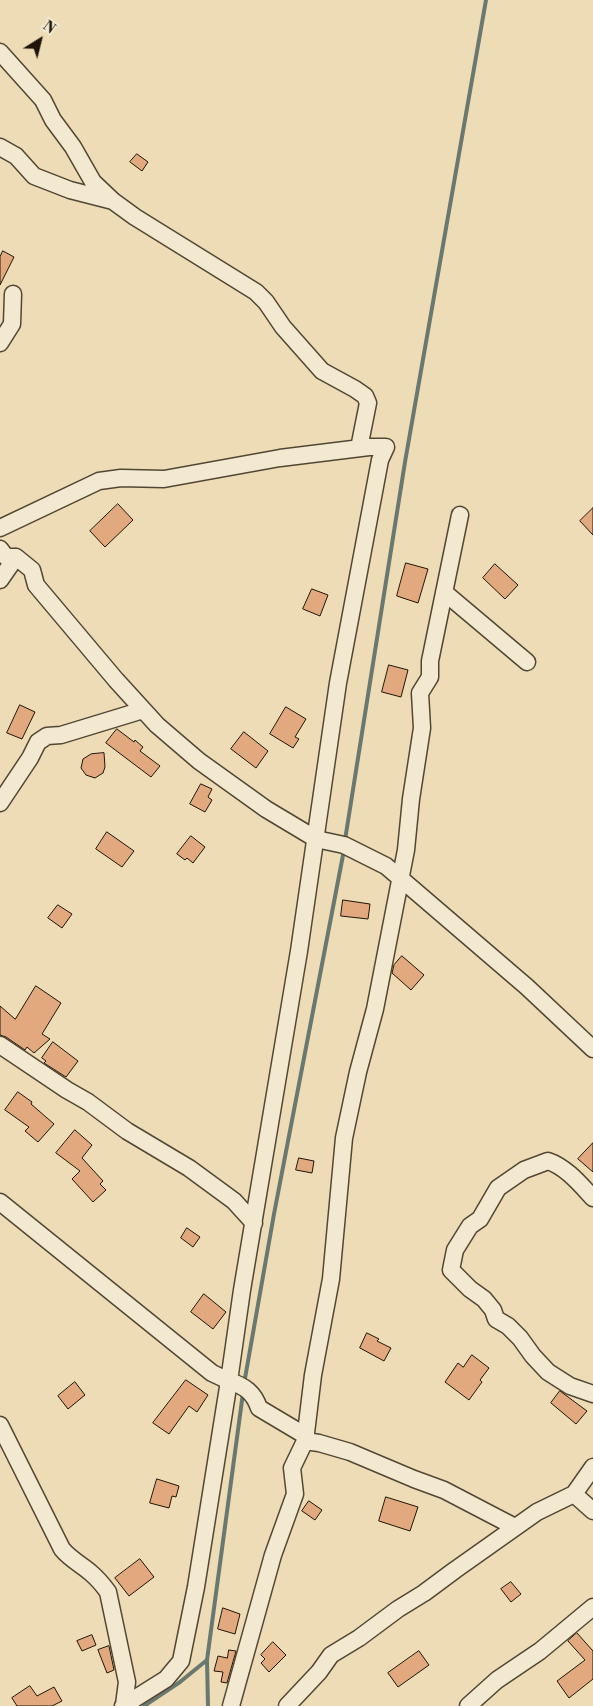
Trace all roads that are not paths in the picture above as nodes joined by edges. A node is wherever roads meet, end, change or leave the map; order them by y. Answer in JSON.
{"nodes":[{"id":1,"x":0,"y":52,"type":"edge"},
{"id":2,"x":0,"y":147,"type":"edge"},
{"id":3,"x":113,"y":201,"type":"junction"},
{"id":4,"x":13,"y":294,"type":"dead end"},
{"id":5,"x":0,"y":343,"type":"edge"},
{"id":6,"x":359,"y":448,"type":"junction"},
{"id":7,"x":460,"y":514,"type":"dead end"},
{"id":8,"x":0,"y":528,"type":"edge"},
{"id":9,"x":0,"y":549,"type":"edge"},
{"id":10,"x":16,"y":557,"type":"junction"},
{"id":11,"x":0,"y":580,"type":"edge"},
{"id":12,"x":444,"y":592,"type":"junction"},
{"id":13,"x":527,"y":662,"type":"dead end"},
{"id":14,"x":143,"y":710,"type":"junction"},
{"id":15,"x":0,"y":803,"type":"edge"},
{"id":16,"x":316,"y":839,"type":"junction"},
{"id":17,"x":400,"y":879,"type":"junction"},
{"id":18,"x":0,"y":1045,"type":"edge"},
{"id":19,"x":593,"y":1049,"type":"edge"},
{"id":20,"x":593,"y":1198,"type":"edge"},
{"id":21,"x":0,"y":1202,"type":"edge"},
{"id":22,"x":254,"y":1223,"type":"junction"},
{"id":23,"x":229,"y":1381,"type":"junction"},
{"id":24,"x":593,"y":1394,"type":"edge"},
{"id":25,"x":0,"y":1424,"type":"edge"},
{"id":26,"x":305,"y":1439,"type":"junction"},
{"id":27,"x":593,"y":1467,"type":"edge"},
{"id":28,"x":574,"y":1494,"type":"junction"},
{"id":29,"x":593,"y":1511,"type":"edge"},
{"id":30,"x":515,"y":1527,"type":"junction"},
{"id":31,"x":593,"y":1607,"type":"edge"},
{"id":32,"x":123,"y":1706,"type":"edge"},
{"id":33,"x":231,"y":1706,"type":"edge"},
{"id":34,"x":287,"y":1706,"type":"edge"},
{"id":35,"x":468,"y":1706,"type":"edge"}],
"edges":[{"from":1,"to":3,"type":"street"},
{"from":2,"to":3,"type":"street"},
{"from":3,"to":6,"type":"street"},
{"from":4,"to":5,"type":"street"},
{"from":6,"to":8,"type":"street"},
{"from":6,"to":16,"type":"street"},
{"from":7,"to":12,"type":"street"},
{"from":9,"to":10,"type":"street"},
{"from":10,"to":11,"type":"street"},
{"from":10,"to":14,"type":"street"},
{"from":12,"to":13,"type":"street"},
{"from":12,"to":17,"type":"street"},
{"from":14,"to":15,"type":"street"},
{"from":14,"to":16,"type":"street"},
{"from":16,"to":17,"type":"street"},
{"from":16,"to":22,"type":"street"},
{"from":17,"to":19,"type":"street"},
{"from":17,"to":26,"type":"street"},
{"from":18,"to":22,"type":"street"},
{"from":20,"to":24,"type":"street"},
{"from":21,"to":23,"type":"street"},
{"from":22,"to":23,"type":"street"},
{"from":23,"to":26,"type":"street"},
{"from":23,"to":32,"type":"street"},
{"from":25,"to":32,"type":"street"},
{"from":26,"to":30,"type":"street"},
{"from":26,"to":33,"type":"street"},
{"from":27,"to":28,"type":"street"},
{"from":28,"to":29,"type":"street"},
{"from":28,"to":30,"type":"street"},
{"from":30,"to":34,"type":"street"},
{"from":31,"to":35,"type":"street"}]}
